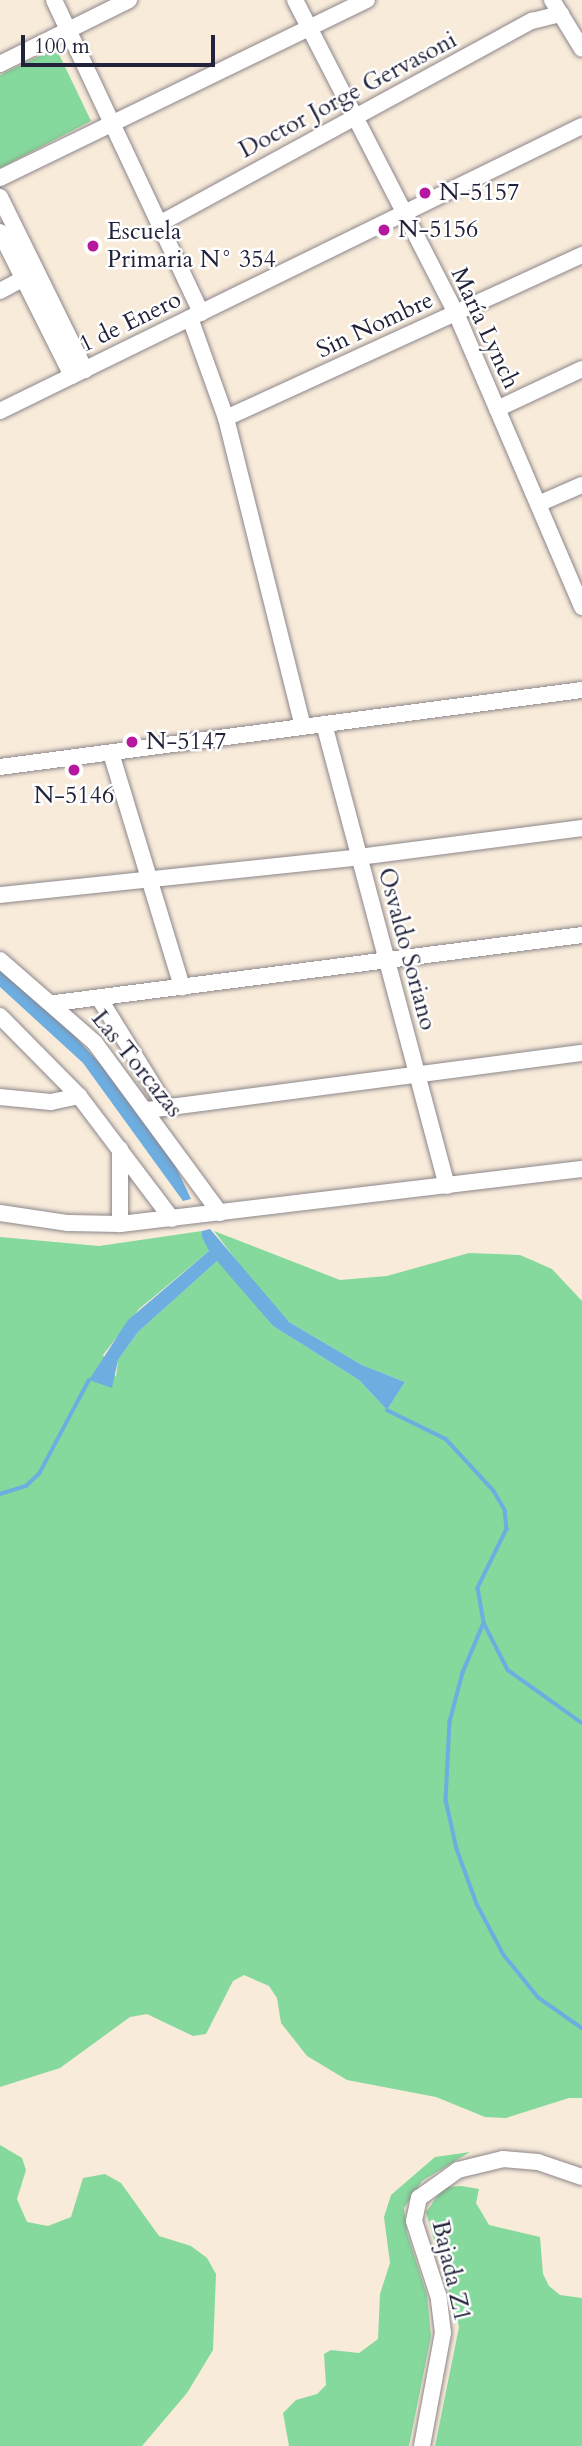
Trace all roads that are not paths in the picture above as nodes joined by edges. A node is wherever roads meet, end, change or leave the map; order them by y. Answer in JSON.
{"nodes":[{"id":1,"x":54,"y":0,"type":"edge"},
{"id":2,"x":129,"y":0,"type":"edge"},
{"id":3,"x":295,"y":0,"type":"edge"},
{"id":4,"x":367,"y":0,"type":"edge"},
{"id":5,"x":552,"y":0,"type":"edge"},
{"id":6,"x":561,"y":14,"type":"junction"},
{"id":7,"x":309,"y":28,"type":"junction"},
{"id":8,"x":577,"y":29,"type":"edge"},
{"id":9,"x":68,"y":30,"type":"junction"},
{"id":10,"x":582,"y":49,"type":"edge"},
{"id":11,"x":0,"y":64,"type":"edge"},
{"id":12,"x":355,"y":117,"type":"junction"},
{"id":13,"x":112,"y":124,"type":"junction"},
{"id":14,"x":582,"y":126,"type":"edge"},
{"id":15,"x":0,"y":178,"type":"edge"},
{"id":16,"x":0,"y":197,"type":"edge"},
{"id":17,"x":404,"y":213,"type":"junction"},
{"id":18,"x":159,"y":224,"type":"junction"},
{"id":19,"x":0,"y":232,"type":"edge"},
{"id":20,"x":582,"y":255,"type":"edge"},
{"id":21,"x":23,"y":279,"type":"junction"},
{"id":22,"x":0,"y":291,"type":"edge"},
{"id":23,"x":456,"y":313,"type":"junction"},
{"id":24,"x":196,"y":316,"type":"junction"},
{"id":25,"x":582,"y":369,"type":"edge"},
{"id":26,"x":78,"y":373,"type":"junction"},
{"id":27,"x":497,"y":409,"type":"junction"},
{"id":28,"x":0,"y":411,"type":"edge"},
{"id":29,"x":226,"y":418,"type":"junction"},
{"id":30,"x":582,"y":485,"type":"edge"},
{"id":31,"x":538,"y":504,"type":"junction"},
{"id":32,"x":582,"y":607,"type":"edge"},
{"id":33,"x":582,"y":690,"type":"edge"},
{"id":34,"x":324,"y":724,"type":"junction"},
{"id":35,"x":303,"y":727,"type":"junction"},
{"id":36,"x":111,"y":752,"type":"junction"},
{"id":37,"x":0,"y":767,"type":"edge"},
{"id":38,"x":582,"y":828,"type":"edge"},
{"id":39,"x":359,"y":857,"type":"junction"},
{"id":40,"x":149,"y":879,"type":"junction"},
{"id":41,"x":0,"y":895,"type":"edge"},
{"id":42,"x":582,"y":935,"type":"edge"},
{"id":43,"x":0,"y":960,"type":"edge"},
{"id":44,"x":387,"y":960,"type":"junction"},
{"id":45,"x":182,"y":987,"type":"junction"},
{"id":46,"x":99,"y":998,"type":"junction"},
{"id":47,"x":55,"y":1003,"type":"junction"},
{"id":48,"x":0,"y":1016,"type":"edge"},
{"id":49,"x":582,"y":1053,"type":"edge"},
{"id":50,"x":417,"y":1074,"type":"junction"},
{"id":51,"x":79,"y":1096,"type":"junction"},
{"id":52,"x":0,"y":1097,"type":"edge"},
{"id":53,"x":166,"y":1108,"type":"junction"},
{"id":54,"x":148,"y":1110,"type":"junction"},
{"id":55,"x":120,"y":1149,"type":"junction"},
{"id":56,"x":582,"y":1169,"type":"edge"},
{"id":57,"x":447,"y":1186,"type":"junction"},
{"id":58,"x":0,"y":1213,"type":"edge"},
{"id":59,"x":220,"y":1213,"type":"junction"},
{"id":60,"x":172,"y":1219,"type":"junction"},
{"id":61,"x":120,"y":1224,"type":"junction"},
{"id":62,"x":582,"y":2177,"type":"edge"},
{"id":63,"x":422,"y":2446,"type":"edge"}],
"edges":[{"from":1,"to":9,"type":"street"},
{"from":2,"to":9,"type":"street"},
{"from":3,"to":7,"type":"street","name":"María Lynch"},
{"from":4,"to":7,"type":"street"},
{"from":5,"to":6,"type":"street"},
{"from":6,"to":8,"type":"street"},
{"from":6,"to":12,"type":"street","name":"Doctor Jorge Gervasoni"},
{"from":7,"to":12,"type":"street","name":"María Lynch"},
{"from":7,"to":13,"type":"street"},
{"from":8,"to":10,"type":"street"},
{"from":9,"to":11,"type":"street"},
{"from":9,"to":13,"type":"street"},
{"from":12,"to":17,"type":"street","name":"María Lynch"},
{"from":12,"to":18,"type":"street","name":"Doctor Jorge Gervasoni"},
{"from":13,"to":15,"type":"street"},
{"from":13,"to":18,"type":"street"},
{"from":14,"to":17,"type":"street","name":"1 de Enero"},
{"from":16,"to":26,"type":"street"},
{"from":17,"to":23,"type":"street","name":"María Lynch"},
{"from":17,"to":24,"type":"street","name":"1 de Enero"},
{"from":18,"to":24,"type":"street"},
{"from":19,"to":21,"type":"street"},
{"from":20,"to":23,"type":"street","name":"Sin Nombre"},
{"from":21,"to":22,"type":"street"},
{"from":21,"to":26,"type":"street"},
{"from":23,"to":27,"type":"street","name":"María Lynch"},
{"from":23,"to":29,"type":"street","name":"Sin Nombre"},
{"from":24,"to":26,"type":"street","name":"1 de Enero"},
{"from":24,"to":29,"type":"street"},
{"from":25,"to":27,"type":"street"},
{"from":26,"to":28,"type":"street","name":"1 de Enero"},
{"from":27,"to":31,"type":"street","name":"María Lynch"},
{"from":29,"to":35,"type":"street"},
{"from":30,"to":31,"type":"street"},
{"from":31,"to":32,"type":"street","name":"María Lynch"},
{"from":33,"to":34,"type":"street"},
{"from":34,"to":35,"type":"street"},
{"from":34,"to":39,"type":"street","name":"Osvaldo Soriano"},
{"from":35,"to":36,"type":"street"},
{"from":36,"to":37,"type":"street"},
{"from":36,"to":40,"type":"street"},
{"from":38,"to":39,"type":"street"},
{"from":39,"to":40,"type":"street"},
{"from":39,"to":44,"type":"street","name":"Osvaldo Soriano"},
{"from":40,"to":41,"type":"street"},
{"from":40,"to":45,"type":"street"},
{"from":42,"to":44,"type":"street"},
{"from":43,"to":47,"type":"street","name":"Las Torcazas"},
{"from":44,"to":45,"type":"street"},
{"from":44,"to":50,"type":"street","name":"Osvaldo Soriano"},
{"from":45,"to":46,"type":"street"},
{"from":46,"to":47,"type":"street"},
{"from":46,"to":53,"type":"street"},
{"from":47,"to":54,"type":"street","name":"Las Torcazas"},
{"from":48,"to":51,"type":"street"},
{"from":49,"to":50,"type":"street"},
{"from":50,"to":53,"type":"street"},
{"from":50,"to":57,"type":"street","name":"Osvaldo Soriano"},
{"from":51,"to":52,"type":"street"},
{"from":51,"to":55,"type":"street"},
{"from":53,"to":54,"type":"street"},
{"from":54,"to":59,"type":"street","name":"Las Torcazas"},
{"from":55,"to":60,"type":"street"},
{"from":55,"to":61,"type":"street"},
{"from":56,"to":57,"type":"street"},
{"from":57,"to":59,"type":"street"},
{"from":58,"to":61,"type":"street"},
{"from":59,"to":60,"type":"street"},
{"from":60,"to":61,"type":"street"},
{"from":62,"to":63,"type":"street","name":"Bajada Z1"}]}
